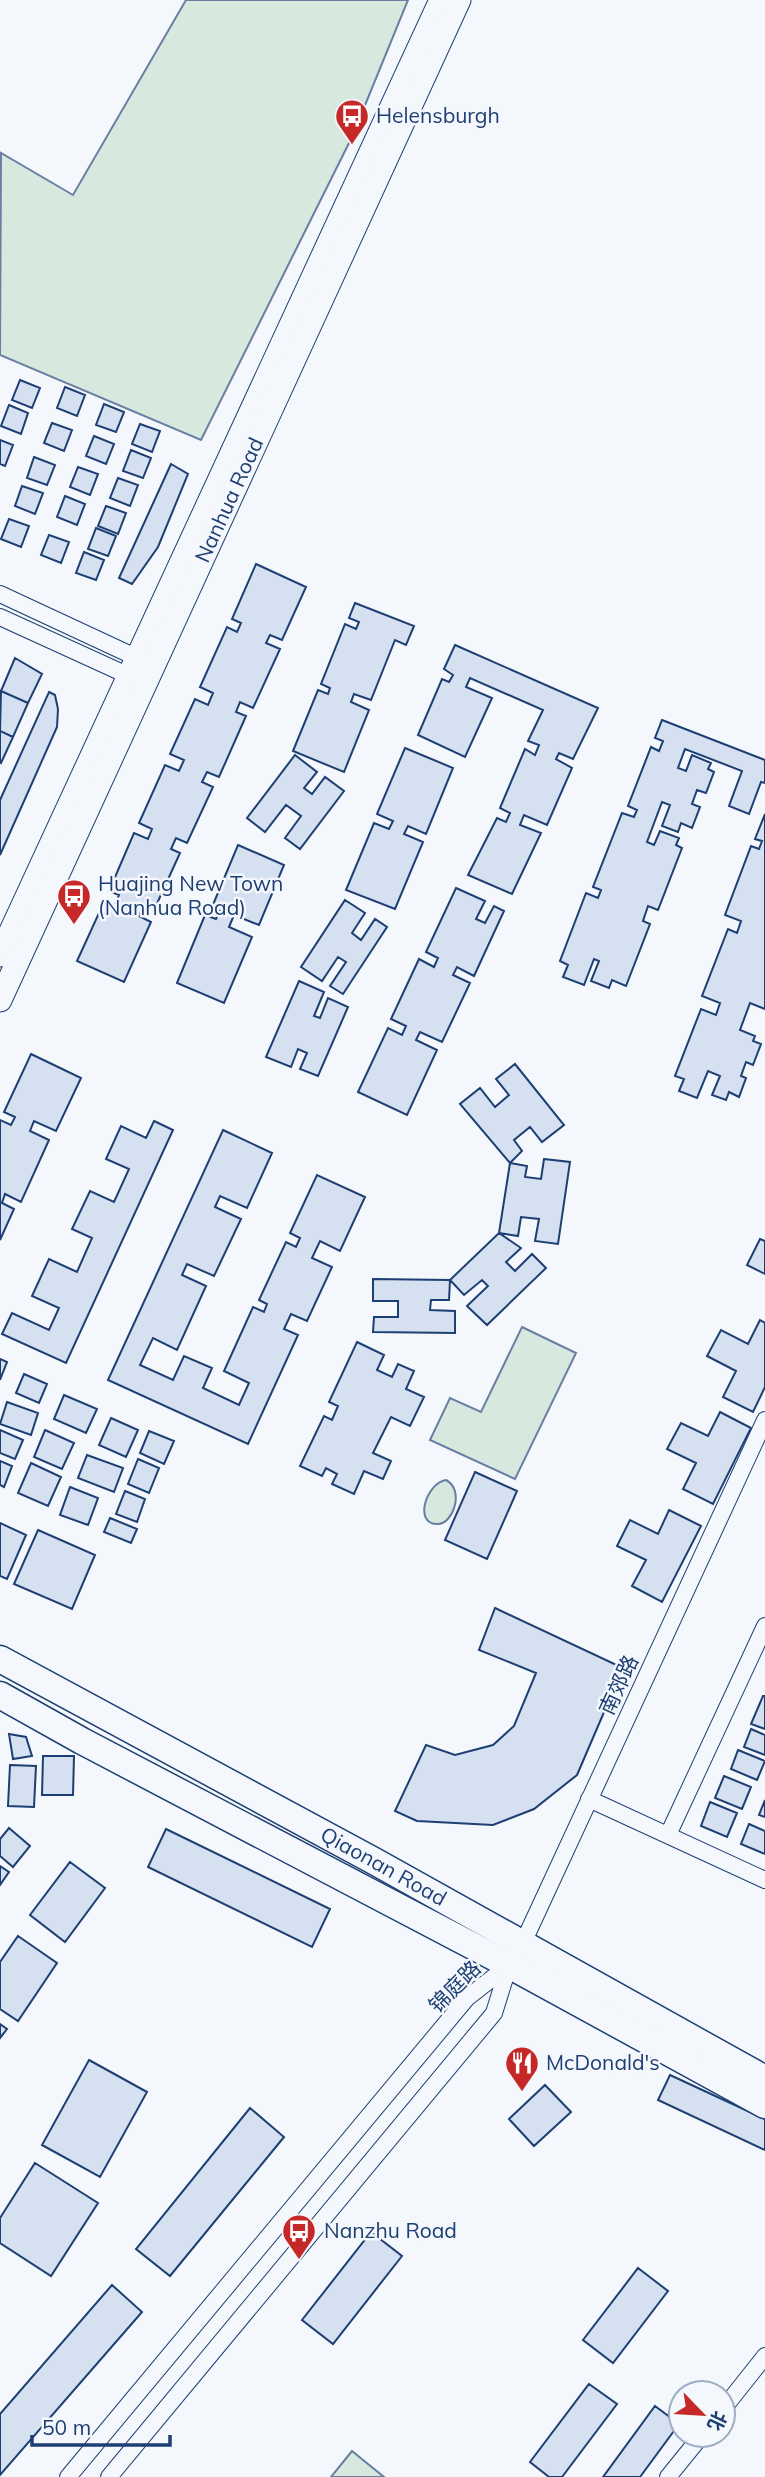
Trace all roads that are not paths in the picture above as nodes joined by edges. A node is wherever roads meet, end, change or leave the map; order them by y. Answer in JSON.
{"nodes":[{"id":1,"x":441,"y":0,"type":"edge"},
{"id":2,"x":459,"y":0,"type":"edge"},
{"id":3,"x":0,"y":594,"type":"edge"},
{"id":4,"x":0,"y":617,"type":"edge"},
{"id":5,"x":141,"y":670,"type":"junction"},
{"id":6,"x":0,"y":955,"type":"edge"},
{"id":7,"x":0,"y":1000,"type":"edge"},
{"id":8,"x":765,"y":1420,"type":"edge"},
{"id":9,"x":765,"y":1626,"type":"edge"},
{"id":10,"x":0,"y":1659,"type":"edge"},
{"id":11,"x":0,"y":1695,"type":"edge"},
{"id":12,"x":589,"y":1800,"type":"junction"},
{"id":13,"x":668,"y":1835,"type":"junction"},
{"id":14,"x":765,"y":1880,"type":"edge"},
{"id":15,"x":523,"y":1943,"type":"junction"},
{"id":16,"x":509,"y":1965,"type":"junction"},
{"id":17,"x":765,"y":2079,"type":"edge"},
{"id":18,"x":765,"y":2105,"type":"edge"},
{"id":19,"x":765,"y":2356,"type":"edge"},
{"id":20,"x":737,"y":2391,"type":"edge"},
{"id":21,"x":691,"y":2449,"type":"edge"},
{"id":22,"x":68,"y":2477,"type":"edge"},
{"id":23,"x":109,"y":2477,"type":"edge"},
{"id":24,"x":668,"y":2477,"type":"edge"}],
"edges":[{"from":1,"to":5,"type":"street","name":"Nanhua Road"},
{"from":2,"to":5,"type":"street","name":"Nanhua Road"},
{"from":3,"to":5,"type":"street"},
{"from":4,"to":5,"type":"street"},
{"from":5,"to":6,"type":"street","name":"Nanhua Road"},
{"from":5,"to":7,"type":"street","name":"Nanhua Road"},
{"from":8,"to":12,"type":"street","name":"南郊路"},
{"from":9,"to":13,"type":"street"},
{"from":10,"to":15,"type":"main road","name":"Qiaonan Road"},
{"from":11,"to":16,"type":"main road","name":"Qiaonan Road"},
{"from":12,"to":13,"type":"street"},
{"from":12,"to":15,"type":"street","name":"南郊路"},
{"from":13,"to":14,"type":"street"},
{"from":15,"to":16,"type":"street","name":"南郊路"},
{"from":15,"to":17,"type":"main road","name":"Qiaonan Road"},
{"from":16,"to":18,"type":"main road","name":"Qiaonan Road"},
{"from":16,"to":22,"type":"street","name":"锦庭路"},
{"from":16,"to":23,"type":"street","name":"锦庭路"},
{"from":19,"to":20,"type":"street"},
{"from":21,"to":24,"type":"street"}]}
